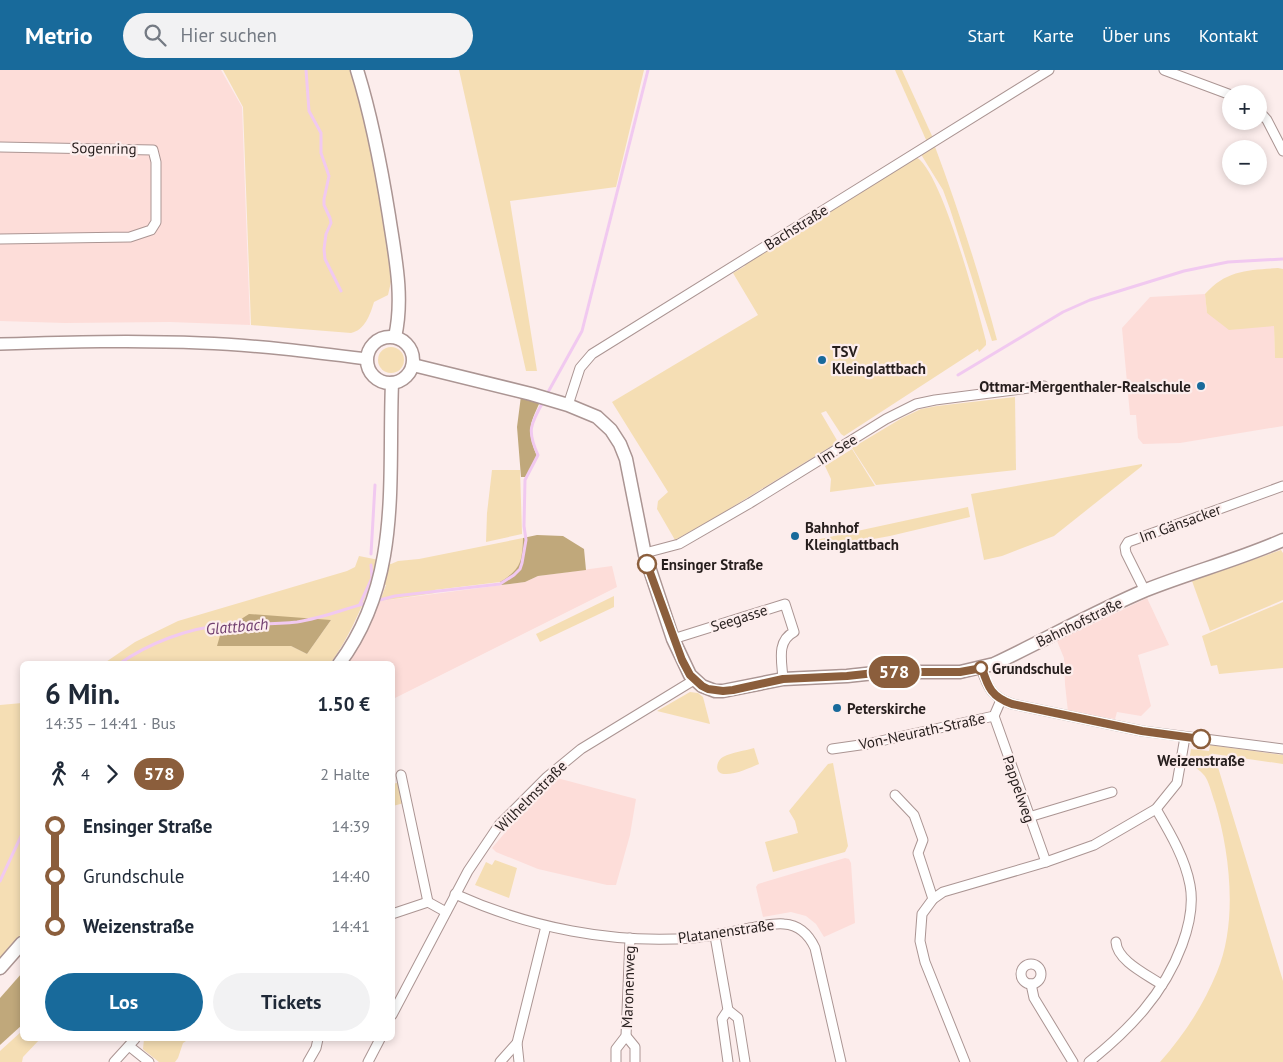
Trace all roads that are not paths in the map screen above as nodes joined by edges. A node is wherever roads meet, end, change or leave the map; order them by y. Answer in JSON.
{"nodes":[{"id":1,"x":357,"y":70,"type":"edge"},
{"id":2,"x":1048,"y":70,"type":"edge"},
{"id":3,"x":1164,"y":70,"type":"edge"},
{"id":4,"x":1222,"y":92,"type":"edge"},
{"id":5,"x":1267,"y":120,"type":"edge"},
{"id":6,"x":0,"y":147,"type":"edge"},
{"id":7,"x":1283,"y":151,"type":"edge"},
{"id":8,"x":0,"y":239,"type":"edge"},
{"id":9,"x":395,"y":337,"type":"junction"},
{"id":10,"x":0,"y":344,"type":"edge"},
{"id":11,"x":367,"y":359,"type":"junction"},
{"id":12,"x":413,"y":365,"type":"junction"},
{"id":13,"x":392,"y":383,"type":"junction"},
{"id":14,"x":1044,"y":386,"type":"dead end"},
{"id":15,"x":568,"y":405,"type":"junction"},
{"id":16,"x":1283,"y":486,"type":"edge"},
{"id":17,"x":1283,"y":540,"type":"edge"},
{"id":18,"x":645,"y":553,"type":"junction"},
{"id":19,"x":1145,"y":591,"type":"junction"},
{"id":20,"x":673,"y":639,"type":"junction"},
{"id":21,"x":341,"y":661,"type":"edge"},
{"id":22,"x":982,"y":668,"type":"junction"},
{"id":23,"x":783,"y":679,"type":"junction"},
{"id":24,"x":694,"y":680,"type":"junction"},
{"id":25,"x":1001,"y":700,"type":"junction"},
{"id":26,"x":994,"y":716,"type":"junction"},
{"id":27,"x":1185,"y":737,"type":"junction"},
{"id":28,"x":832,"y":749,"type":"dead end"},
{"id":29,"x":1283,"y":749,"type":"edge"},
{"id":30,"x":401,"y":775,"type":"dead end"},
{"id":31,"x":1112,"y":792,"type":"dead end"},
{"id":32,"x":895,"y":795,"type":"dead end"},
{"id":33,"x":1156,"y":810,"type":"junction"},
{"id":34,"x":1029,"y":817,"type":"junction"},
{"id":35,"x":1046,"y":862,"type":"junction"},
{"id":36,"x":455,"y":894,"type":"junction"},
{"id":37,"x":932,"y":899,"type":"junction"},
{"id":38,"x":428,"y":902,"type":"junction"},
{"id":39,"x":446,"y":912,"type":"junction"},
{"id":40,"x":395,"y":913,"type":"edge"},
{"id":41,"x":546,"y":926,"type":"junction"},
{"id":42,"x":714,"y":936,"type":"junction"},
{"id":43,"x":630,"y":938,"type":"junction"},
{"id":44,"x":1116,"y":942,"type":"dead end"},
{"id":45,"x":20,"y":945,"type":"edge"},
{"id":46,"x":0,"y":968,"type":"edge"},
{"id":47,"x":1031,"y":984,"type":"dead end"},
{"id":48,"x":1162,"y":985,"type":"junction"},
{"id":49,"x":395,"y":1009,"type":"edge"},
{"id":50,"x":728,"y":1010,"type":"junction"},
{"id":51,"x":626,"y":1036,"type":"junction"},
{"id":52,"x":318,"y":1041,"type":"edge"},
{"id":53,"x":379,"y":1041,"type":"edge"},
{"id":54,"x":132,"y":1042,"type":"edge"},
{"id":55,"x":517,"y":1043,"type":"junction"},
{"id":56,"x":114,"y":1062,"type":"edge"},
{"id":57,"x":149,"y":1062,"type":"edge"},
{"id":58,"x":308,"y":1062,"type":"edge"},
{"id":59,"x":368,"y":1062,"type":"edge"},
{"id":60,"x":500,"y":1062,"type":"edge"},
{"id":61,"x":519,"y":1062,"type":"edge"},
{"id":62,"x":616,"y":1062,"type":"edge"},
{"id":63,"x":635,"y":1062,"type":"edge"},
{"id":64,"x":728,"y":1062,"type":"edge"},
{"id":65,"x":746,"y":1062,"type":"edge"},
{"id":66,"x":841,"y":1062,"type":"edge"},
{"id":67,"x":965,"y":1062,"type":"edge"},
{"id":68,"x":1073,"y":1062,"type":"edge"},
{"id":69,"x":1089,"y":1062,"type":"edge"}],
"edges":[{"from":1,"to":9,"type":"main road"},
{"from":2,"to":15,"type":"street","name":"Bachstraße"},
{"from":3,"to":4,"type":"street"},
{"from":5,"to":7,"type":"street"},
{"from":6,"to":8,"type":"street","name":"Sogenring"},
{"from":9,"to":11,"type":"main road"},
{"from":9,"to":12,"type":"main road"},
{"from":10,"to":11,"type":"street"},
{"from":11,"to":13,"type":"main road"},
{"from":12,"to":13,"type":"main road"},
{"from":12,"to":15,"type":"main road"},
{"from":13,"to":21,"type":"main road"},
{"from":14,"to":18,"type":"street","name":"Im See"},
{"from":15,"to":18,"type":"main road"},
{"from":16,"to":19,"type":"street","name":"Im Gänsacker"},
{"from":17,"to":19,"type":"main road","name":"Bahnhofstraße"},
{"from":18,"to":20,"type":"main road"},
{"from":19,"to":22,"type":"main road","name":"Bahnhofstraße"},
{"from":20,"to":23,"type":"street","name":"Seegasse"},
{"from":20,"to":24,"type":"main road"},
{"from":22,"to":23,"type":"main road","name":"Bahnhofstraße"},
{"from":22,"to":25,"type":"street"},
{"from":23,"to":24,"type":"main road","name":"Bahnhofstraße"},
{"from":24,"to":36,"type":"street","name":"Wilhelmstraße"},
{"from":25,"to":26,"type":"street","name":"Von-Neurath-Straße"},
{"from":25,"to":27,"type":"street"},
{"from":26,"to":28,"type":"street","name":"Von-Neurath-Straße"},
{"from":26,"to":34,"type":"street","name":"Pappelweg"},
{"from":27,"to":29,"type":"street"},
{"from":27,"to":33,"type":"street"},
{"from":30,"to":38,"type":"street"},
{"from":31,"to":34,"type":"street"},
{"from":32,"to":37,"type":"street"},
{"from":33,"to":35,"type":"street"},
{"from":33,"to":48,"type":"street"},
{"from":34,"to":35,"type":"street","name":"Pappelweg"},
{"from":35,"to":37,"type":"street"},
{"from":36,"to":39,"type":"street","name":"Wilhelmstraße"},
{"from":36,"to":41,"type":"street","name":"Platanenstraße"},
{"from":37,"to":67,"type":"street"},
{"from":38,"to":39,"type":"street"},
{"from":38,"to":40,"type":"street"},
{"from":39,"to":49,"type":"street","name":"Wilhelmstraße"},
{"from":41,"to":43,"type":"street","name":"Platanenstraße"},
{"from":41,"to":55,"type":"street"},
{"from":42,"to":43,"type":"street","name":"Platanenstraße"},
{"from":42,"to":50,"type":"street"},
{"from":42,"to":66,"type":"street","name":"Platanenstraße"},
{"from":43,"to":51,"type":"street","name":"Maronenweg"},
{"from":44,"to":48,"type":"street"},
{"from":45,"to":46,"type":"main road"},
{"from":47,"to":68,"type":"street"},
{"from":48,"to":69,"type":"street"},
{"from":50,"to":64,"type":"street"},
{"from":50,"to":65,"type":"street"},
{"from":51,"to":62,"type":"street","name":"Maronenweg"},
{"from":51,"to":63,"type":"street","name":"Maronenweg"},
{"from":52,"to":58,"type":"street"},
{"from":53,"to":59,"type":"street"},
{"from":54,"to":56,"type":"street"},
{"from":54,"to":57,"type":"street"},
{"from":55,"to":60,"type":"street"},
{"from":55,"to":61,"type":"street"}]}
